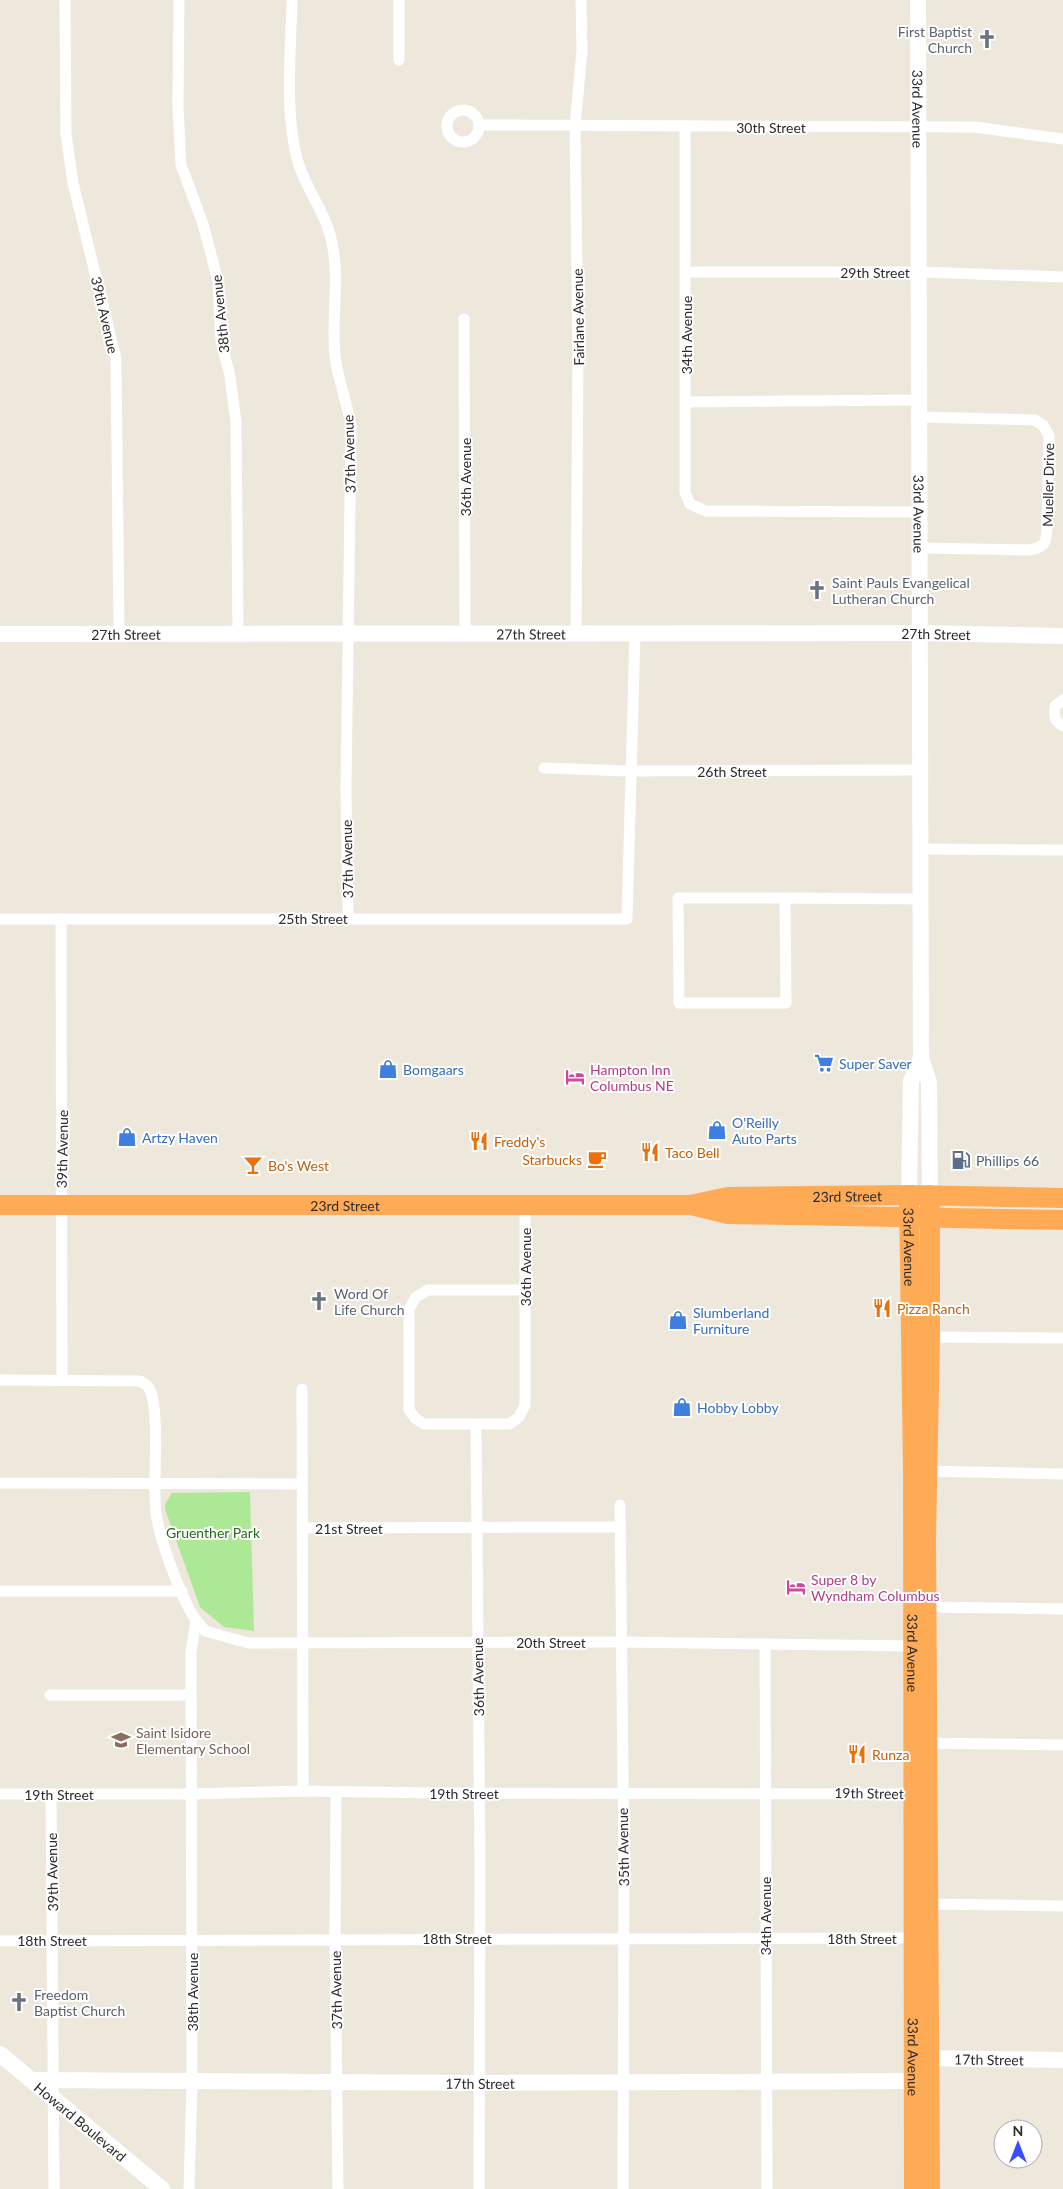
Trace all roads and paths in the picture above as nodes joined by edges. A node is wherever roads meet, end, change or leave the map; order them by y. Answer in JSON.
{"nodes":[{"id":1,"x":65,"y":0,"type":"edge"},
{"id":2,"x":179,"y":0,"type":"edge"},
{"id":3,"x":292,"y":0,"type":"edge"},
{"id":4,"x":399,"y":0,"type":"edge"},
{"id":5,"x":581,"y":0,"type":"edge"},
{"id":6,"x":918,"y":0,"type":"edge"},
{"id":7,"x":399,"y":60,"type":"dead end"},
{"id":8,"x":479,"y":125,"type":"dead end"},
{"id":9,"x":575,"y":126,"type":"junction"},
{"id":10,"x":684,"y":126,"type":"junction"},
{"id":11,"x":917,"y":127,"type":"junction"},
{"id":12,"x":1063,"y":139,"type":"edge"},
{"id":13,"x":686,"y":272,"type":"junction"},
{"id":14,"x":920,"y":272,"type":"junction"},
{"id":15,"x":1063,"y":277,"type":"edge"},
{"id":16,"x":464,"y":320,"type":"dead end"},
{"id":17,"x":920,"y":400,"type":"junction"},
{"id":18,"x":686,"y":402,"type":"junction"},
{"id":19,"x":921,"y":417,"type":"junction"},
{"id":20,"x":921,"y":512,"type":"junction"},
{"id":21,"x":921,"y":548,"type":"junction"},
{"id":22,"x":238,"y":632,"type":"junction"},
{"id":23,"x":120,"y":633,"type":"junction"},
{"id":24,"x":349,"y":633,"type":"junction"},
{"id":25,"x":920,"y":633,"type":"junction"},
{"id":26,"x":0,"y":634,"type":"edge"},
{"id":27,"x":465,"y":634,"type":"junction"},
{"id":28,"x":576,"y":635,"type":"junction"},
{"id":29,"x":635,"y":635,"type":"junction"},
{"id":30,"x":1063,"y":636,"type":"edge"},
{"id":31,"x":1063,"y":700,"type":"edge"},
{"id":32,"x":1063,"y":726,"type":"edge"},
{"id":33,"x":544,"y":768,"type":"dead end"},
{"id":34,"x":920,"y":770,"type":"junction"},
{"id":35,"x":629,"y":772,"type":"junction"},
{"id":36,"x":920,"y":849,"type":"junction"},
{"id":37,"x":1063,"y":850,"type":"edge"},
{"id":38,"x":785,"y":898,"type":"junction"},
{"id":39,"x":920,"y":899,"type":"junction"},
{"id":40,"x":348,"y":917,"type":"junction"},
{"id":41,"x":0,"y":919,"type":"edge"},
{"id":42,"x":61,"y":919,"type":"junction"},
{"id":43,"x":921,"y":1058,"type":"junction"},
{"id":44,"x":909,"y":1195,"type":"junction"},
{"id":45,"x":930,"y":1195,"type":"junction"},
{"id":46,"x":1063,"y":1198,"type":"edge"},
{"id":47,"x":0,"y":1205,"type":"edge"},
{"id":48,"x":62,"y":1205,"type":"junction"},
{"id":49,"x":525,"y":1205,"type":"junction"},
{"id":50,"x":690,"y":1205,"type":"junction"},
{"id":51,"x":909,"y":1217,"type":"junction"},
{"id":52,"x":930,"y":1217,"type":"junction"},
{"id":53,"x":1063,"y":1220,"type":"edge"},
{"id":54,"x":524,"y":1290,"type":"junction"},
{"id":55,"x":930,"y":1337,"type":"junction"},
{"id":56,"x":1063,"y":1338,"type":"edge"},
{"id":57,"x":0,"y":1380,"type":"edge"},
{"id":58,"x":62,"y":1380,"type":"junction"},
{"id":59,"x":302,"y":1389,"type":"dead end"},
{"id":60,"x":476,"y":1424,"type":"junction"},
{"id":61,"x":920,"y":1471,"type":"junction"},
{"id":62,"x":1063,"y":1474,"type":"edge"},
{"id":63,"x":154,"y":1483,"type":"junction"},
{"id":64,"x":0,"y":1484,"type":"edge"},
{"id":65,"x":302,"y":1484,"type":"junction"},
{"id":66,"x":620,"y":1505,"type":"dead end"},
{"id":67,"x":620,"y":1527,"type":"junction"},
{"id":68,"x":302,"y":1528,"type":"junction"},
{"id":69,"x":476,"y":1528,"type":"junction"},
{"id":70,"x":0,"y":1591,"type":"edge"},
{"id":71,"x":182,"y":1591,"type":"junction"},
{"id":72,"x":927,"y":1607,"type":"junction"},
{"id":73,"x":1063,"y":1609,"type":"edge"},
{"id":74,"x":196,"y":1620,"type":"junction"},
{"id":75,"x":477,"y":1642,"type":"junction"},
{"id":76,"x":621,"y":1642,"type":"junction"},
{"id":77,"x":303,"y":1643,"type":"junction"},
{"id":78,"x":765,"y":1644,"type":"junction"},
{"id":79,"x":913,"y":1646,"type":"junction"},
{"id":80,"x":190,"y":1695,"type":"junction"},
{"id":81,"x":50,"y":1696,"type":"dead end"},
{"id":82,"x":920,"y":1743,"type":"junction"},
{"id":83,"x":1063,"y":1745,"type":"edge"},
{"id":84,"x":303,"y":1790,"type":"junction"},
{"id":85,"x":336,"y":1790,"type":"junction"},
{"id":86,"x":766,"y":1792,"type":"junction"},
{"id":87,"x":479,"y":1793,"type":"junction"},
{"id":88,"x":623,"y":1793,"type":"junction"},
{"id":89,"x":0,"y":1794,"type":"edge"},
{"id":90,"x":51,"y":1794,"type":"junction"},
{"id":91,"x":190,"y":1794,"type":"junction"},
{"id":92,"x":920,"y":1794,"type":"junction"},
{"id":93,"x":929,"y":1904,"type":"junction"},
{"id":94,"x":1063,"y":1906,"type":"edge"},
{"id":95,"x":765,"y":1937,"type":"junction"},
{"id":96,"x":478,"y":1938,"type":"junction"},
{"id":97,"x":624,"y":1938,"type":"junction"},
{"id":98,"x":914,"y":1938,"type":"junction"},
{"id":99,"x":0,"y":1940,"type":"edge"},
{"id":100,"x":192,"y":1940,"type":"junction"},
{"id":101,"x":335,"y":1940,"type":"junction"},
{"id":102,"x":52,"y":1941,"type":"junction"},
{"id":103,"x":0,"y":2054,"type":"edge"},
{"id":104,"x":922,"y":2058,"type":"junction"},
{"id":105,"x":1063,"y":2060,"type":"edge"},
{"id":106,"x":30,"y":2080,"type":"junction"},
{"id":107,"x":53,"y":2080,"type":"junction"},
{"id":108,"x":766,"y":2080,"type":"junction"},
{"id":109,"x":922,"y":2081,"type":"junction"},
{"id":110,"x":192,"y":2082,"type":"junction"},
{"id":111,"x":622,"y":2082,"type":"junction"},
{"id":112,"x":337,"y":2083,"type":"junction"},
{"id":113,"x":478,"y":2083,"type":"junction"},
{"id":114,"x":53,"y":2100,"type":"junction"},
{"id":115,"x":54,"y":2189,"type":"edge"},
{"id":116,"x":162,"y":2189,"type":"edge"},
{"id":117,"x":189,"y":2189,"type":"edge"},
{"id":118,"x":338,"y":2189,"type":"edge"},
{"id":119,"x":479,"y":2189,"type":"edge"},
{"id":120,"x":623,"y":2189,"type":"edge"},
{"id":121,"x":767,"y":2189,"type":"edge"},
{"id":122,"x":914,"y":2189,"type":"edge"},
{"id":123,"x":930,"y":2189,"type":"edge"}],
"edges":[{"from":1,"to":23,"type":"street","name":"39th Avenue"},
{"from":2,"to":22,"type":"street","name":"38th Avenue"},
{"from":3,"to":24,"type":"street","name":"37th Avenue"},
{"from":4,"to":7,"type":"street"},
{"from":5,"to":9,"type":"street","name":"Fairlane Avenue"},
{"from":6,"to":11,"type":"street","name":"33rd Avenue"},
{"from":8,"to":9,"type":"street","name":"30th Street"},
{"from":9,"to":10,"type":"street","name":"30th Street"},
{"from":9,"to":28,"type":"street","name":"Fairlane Avenue"},
{"from":10,"to":11,"type":"street","name":"30th Street"},
{"from":10,"to":13,"type":"street","name":"34th Avenue"},
{"from":11,"to":12,"type":"street","name":"30th Street"},
{"from":11,"to":14,"type":"street","name":"33rd Avenue"},
{"from":13,"to":14,"type":"street","name":"29th Street"},
{"from":13,"to":18,"type":"street","name":"34th Avenue"},
{"from":14,"to":15,"type":"street","name":"29th Street"},
{"from":14,"to":17,"type":"street","name":"33rd Avenue"},
{"from":16,"to":27,"type":"street","name":"36th Avenue"},
{"from":17,"to":18,"type":"street"},
{"from":17,"to":19,"type":"street","name":"33rd Avenue"},
{"from":18,"to":20,"type":"street","name":"34th Avenue"},
{"from":19,"to":20,"type":"street","name":"33rd Avenue"},
{"from":19,"to":21,"type":"street","name":"Mueller Drive"},
{"from":20,"to":21,"type":"street","name":"33rd Avenue"},
{"from":21,"to":25,"type":"street","name":"33rd Avenue"},
{"from":22,"to":23,"type":"street","name":"27th Street"},
{"from":22,"to":24,"type":"street","name":"27th Street"},
{"from":23,"to":26,"type":"street","name":"27th Street"},
{"from":24,"to":27,"type":"street","name":"27th Street"},
{"from":24,"to":40,"type":"street","name":"37th Avenue"},
{"from":25,"to":29,"type":"street","name":"27th Street"},
{"from":25,"to":30,"type":"street","name":"27th Street"},
{"from":25,"to":34,"type":"street","name":"33rd Avenue"},
{"from":27,"to":28,"type":"street","name":"27th Street"},
{"from":28,"to":29,"type":"street","name":"27th Street"},
{"from":29,"to":35,"type":"street"},
{"from":31,"to":32,"type":"street"},
{"from":33,"to":35,"type":"street","name":"26th Street"},
{"from":34,"to":35,"type":"street","name":"26th Street"},
{"from":34,"to":36,"type":"street","name":"33rd Avenue"},
{"from":35,"to":40,"type":"street","name":"25th Street"},
{"from":36,"to":37,"type":"street"},
{"from":36,"to":39,"type":"street","name":"33rd Avenue"},
{"from":38,"to":38,"type":"street"},
{"from":38,"to":39,"type":"street"},
{"from":39,"to":43,"type":"street","name":"33rd Avenue"},
{"from":40,"to":42,"type":"street","name":"25th Street"},
{"from":41,"to":42,"type":"street","name":"25th Street"},
{"from":42,"to":48,"type":"street","name":"39th Avenue"},
{"from":43,"to":44,"type":"street","name":"33rd Avenue"},
{"from":43,"to":45,"type":"street","name":"33rd Avenue"},
{"from":44,"to":45,"type":"highway","name":"23rd Street"},
{"from":44,"to":50,"type":"highway","name":"23rd Street"},
{"from":44,"to":51,"type":"highway","name":"33rd Avenue"},
{"from":45,"to":46,"type":"highway","name":"23rd Street"},
{"from":45,"to":52,"type":"highway","name":"33rd Avenue"},
{"from":47,"to":48,"type":"highway","name":"23rd Street"},
{"from":48,"to":49,"type":"highway","name":"23rd Street"},
{"from":48,"to":58,"type":"street","name":"39th Avenue"},
{"from":49,"to":50,"type":"highway","name":"23rd Street"},
{"from":49,"to":54,"type":"street","name":"36th Avenue"},
{"from":50,"to":51,"type":"highway","name":"23rd Street"},
{"from":51,"to":52,"type":"highway","name":"23rd Street"},
{"from":51,"to":61,"type":"highway","name":"33rd Avenue"},
{"from":52,"to":53,"type":"highway","name":"23rd Street"},
{"from":52,"to":55,"type":"highway","name":"33rd Avenue"},
{"from":54,"to":60,"type":"street","name":"36th Avenue"},
{"from":54,"to":60,"type":"street"},
{"from":55,"to":56,"type":"street"},
{"from":55,"to":61,"type":"highway","name":"33rd Avenue"},
{"from":57,"to":58,"type":"street"},
{"from":58,"to":63,"type":"street"},
{"from":59,"to":65,"type":"street"},
{"from":60,"to":69,"type":"street","name":"36th Avenue"},
{"from":61,"to":62,"type":"street"},
{"from":61,"to":72,"type":"highway","name":"33rd Avenue"},
{"from":61,"to":79,"type":"highway","name":"33rd Avenue"},
{"from":63,"to":64,"type":"street"},
{"from":63,"to":65,"type":"street"},
{"from":63,"to":71,"type":"street"},
{"from":65,"to":68,"type":"street","name":"21st Street"},
{"from":66,"to":67,"type":"street","name":"35th Avenue"},
{"from":67,"to":69,"type":"street","name":"21st Street"},
{"from":67,"to":76,"type":"street","name":"35th Avenue"},
{"from":68,"to":69,"type":"street","name":"21st Street"},
{"from":68,"to":77,"type":"street"},
{"from":69,"to":75,"type":"street","name":"36th Avenue"},
{"from":70,"to":71,"type":"street"},
{"from":71,"to":74,"type":"street"},
{"from":72,"to":73,"type":"street"},
{"from":72,"to":82,"type":"highway","name":"33rd Avenue"},
{"from":74,"to":77,"type":"street","name":"20th Street"},
{"from":74,"to":80,"type":"street","name":"38th Avenue"},
{"from":75,"to":76,"type":"street","name":"20th Street"},
{"from":75,"to":77,"type":"street","name":"20th Street"},
{"from":75,"to":87,"type":"street","name":"36th Avenue"},
{"from":76,"to":78,"type":"street","name":"20th Street"},
{"from":76,"to":88,"type":"street","name":"35th Avenue"},
{"from":77,"to":84,"type":"street"},
{"from":78,"to":79,"type":"street","name":"20th Street"},
{"from":78,"to":86,"type":"street","name":"34th Avenue"},
{"from":79,"to":82,"type":"highway","name":"33rd Avenue"},
{"from":80,"to":81,"type":"street"},
{"from":80,"to":91,"type":"street","name":"38th Avenue"},
{"from":82,"to":83,"type":"street"},
{"from":82,"to":92,"type":"highway","name":"33rd Avenue"},
{"from":84,"to":85,"type":"street","name":"19th Street"},
{"from":84,"to":91,"type":"street","name":"19th Street"},
{"from":85,"to":87,"type":"street","name":"19th Street"},
{"from":85,"to":101,"type":"street","name":"37th Avenue"},
{"from":86,"to":88,"type":"street","name":"19th Street"},
{"from":86,"to":92,"type":"street","name":"19th Street"},
{"from":86,"to":95,"type":"street","name":"34th Avenue"},
{"from":87,"to":88,"type":"street","name":"19th Street"},
{"from":87,"to":96,"type":"street","name":"36th Avenue"},
{"from":88,"to":97,"type":"street","name":"35th Avenue"},
{"from":89,"to":90,"type":"street","name":"19th Street"},
{"from":90,"to":91,"type":"street","name":"19th Street"},
{"from":90,"to":102,"type":"street","name":"39th Avenue"},
{"from":91,"to":100,"type":"street","name":"38th Avenue"},
{"from":92,"to":93,"type":"highway","name":"33rd Avenue"},
{"from":92,"to":98,"type":"highway","name":"33rd Avenue"},
{"from":93,"to":94,"type":"street"},
{"from":93,"to":104,"type":"highway","name":"33rd Avenue"},
{"from":95,"to":97,"type":"street","name":"18th Street"},
{"from":95,"to":98,"type":"street","name":"18th Street"},
{"from":95,"to":108,"type":"street","name":"34th Avenue"},
{"from":96,"to":97,"type":"street","name":"18th Street"},
{"from":96,"to":101,"type":"street","name":"18th Street"},
{"from":96,"to":113,"type":"street","name":"36th Avenue"},
{"from":97,"to":111,"type":"street","name":"35th Avenue"},
{"from":98,"to":104,"type":"highway","name":"33rd Avenue"},
{"from":99,"to":102,"type":"street","name":"18th Street"},
{"from":100,"to":101,"type":"street","name":"18th Street"},
{"from":100,"to":102,"type":"street","name":"18th Street"},
{"from":100,"to":110,"type":"street","name":"38th Avenue"},
{"from":101,"to":112,"type":"street","name":"37th Avenue"},
{"from":102,"to":107,"type":"street","name":"39th Avenue"},
{"from":103,"to":106,"type":"street","name":"Howard Boulevard"},
{"from":104,"to":105,"type":"street","name":"17th Street"},
{"from":104,"to":109,"type":"highway","name":"33rd Avenue"},
{"from":106,"to":107,"type":"street","name":"17th Street"},
{"from":106,"to":114,"type":"street","name":"Howard Boulevard"},
{"from":107,"to":110,"type":"street","name":"17th Street"},
{"from":107,"to":114,"type":"street","name":"39th Avenue"},
{"from":108,"to":109,"type":"street","name":"17th Street"},
{"from":108,"to":111,"type":"street","name":"17th Street"},
{"from":108,"to":121,"type":"street","name":"34th Avenue"},
{"from":109,"to":122,"type":"highway","name":"33rd Avenue"},
{"from":109,"to":123,"type":"highway","name":"33rd Avenue"},
{"from":110,"to":112,"type":"street","name":"17th Street"},
{"from":110,"to":117,"type":"street","name":"38th Avenue"},
{"from":111,"to":113,"type":"street","name":"17th Street"},
{"from":111,"to":120,"type":"street","name":"35th Avenue"},
{"from":112,"to":113,"type":"street","name":"17th Street"},
{"from":112,"to":118,"type":"street","name":"37th Avenue"},
{"from":113,"to":119,"type":"street","name":"36th Avenue"},
{"from":114,"to":115,"type":"street","name":"39th Avenue"},
{"from":114,"to":116,"type":"street","name":"Howard Boulevard"}]}
